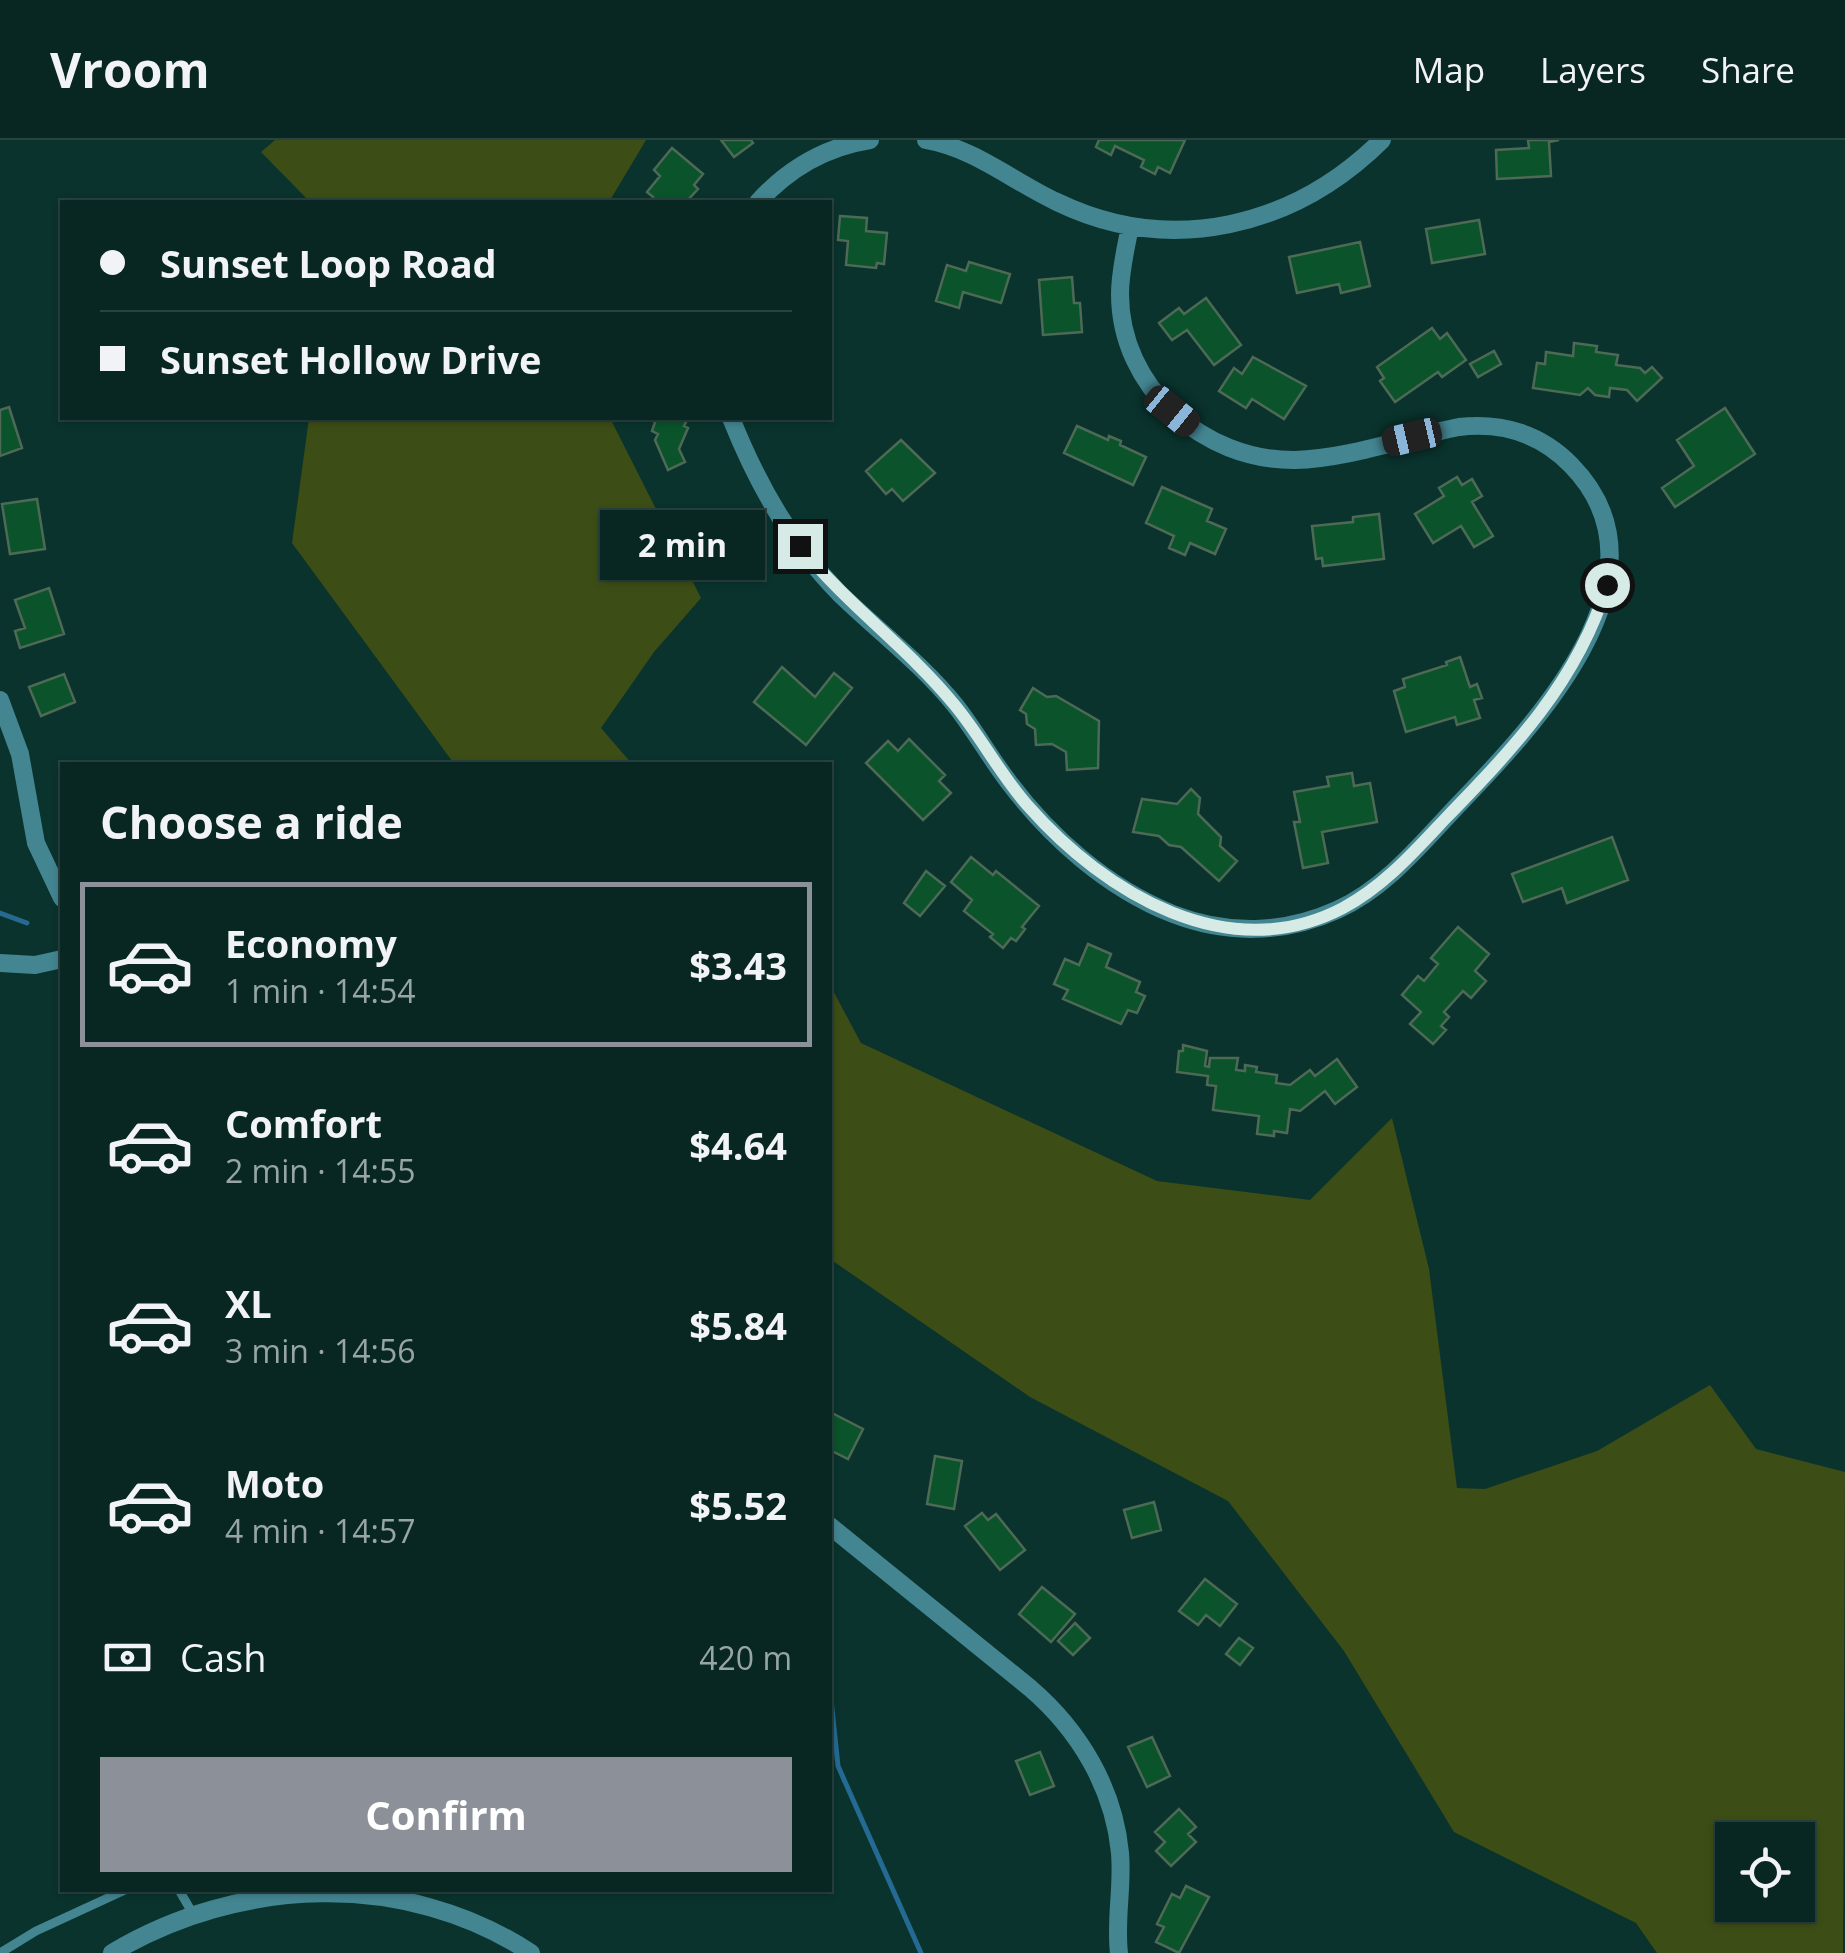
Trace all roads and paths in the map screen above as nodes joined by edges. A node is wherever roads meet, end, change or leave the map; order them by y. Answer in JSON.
{"nodes":[{"id":1,"x":870,"y":140,"type":"edge"},
{"id":2,"x":926,"y":140,"type":"edge"},
{"id":3,"x":1382,"y":140,"type":"edge"},
{"id":4,"x":760,"y":200,"type":"edge"},
{"id":5,"x":1130,"y":226,"type":"junction"},
{"id":6,"x":732,"y":420,"type":"edge"},
{"id":7,"x":0,"y":700,"type":"edge"},
{"id":8,"x":60,"y":894,"type":"edge"},
{"id":9,"x":60,"y":959,"type":"edge"},
{"id":10,"x":0,"y":964,"type":"edge"},
{"id":11,"x":832,"y":1528,"type":"edge"},
{"id":12,"x":120,"y":1892,"type":"edge"},
{"id":13,"x":179,"y":1892,"type":"edge"},
{"id":14,"x":192,"y":1914,"type":"junction"},
{"id":15,"x":0,"y":1953,"type":"edge"},
{"id":16,"x":112,"y":1953,"type":"edge"},
{"id":17,"x":530,"y":1953,"type":"edge"},
{"id":18,"x":1119,"y":1953,"type":"edge"}],
"edges":[{"from":1,"to":4,"type":"street"},
{"from":2,"to":5,"type":"street"},
{"from":3,"to":5,"type":"street"},
{"from":5,"to":6,"type":"street"},
{"from":7,"to":8,"type":"street"},
{"from":9,"to":10,"type":"street"},
{"from":11,"to":18,"type":"street"},
{"from":12,"to":15,"type":"lane"},
{"from":13,"to":14,"type":"lane"},
{"from":14,"to":16,"type":"street"},
{"from":14,"to":17,"type":"street"}]}
